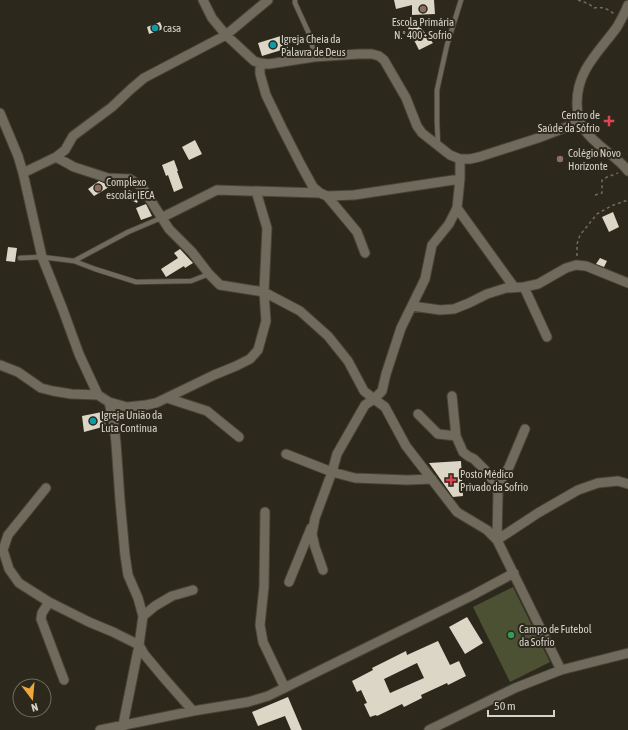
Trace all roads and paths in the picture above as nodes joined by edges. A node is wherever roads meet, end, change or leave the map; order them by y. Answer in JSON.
{"nodes":[{"id":1,"x":203,"y":0,"type":"edge"},
{"id":2,"x":268,"y":0,"type":"edge"},
{"id":3,"x":295,"y":0,"type":"edge"},
{"id":4,"x":461,"y":0,"type":"edge"},
{"id":5,"x":578,"y":0,"type":"edge"},
{"id":6,"x":628,"y":5,"type":"edge"},
{"id":7,"x":618,"y":26,"type":"junction"},
{"id":8,"x":226,"y":35,"type":"junction"},
{"id":9,"x":314,"y":57,"type":"junction"},
{"id":10,"x":260,"y":63,"type":"junction"},
{"id":11,"x":0,"y":114,"type":"edge"},
{"id":12,"x":580,"y":122,"type":"junction"},
{"id":13,"x":438,"y":145,"type":"junction"},
{"id":14,"x":56,"y":157,"type":"junction"},
{"id":15,"x":460,"y":159,"type":"junction"},
{"id":16,"x":626,"y":169,"type":"edge"},
{"id":17,"x":23,"y":174,"type":"junction"},
{"id":18,"x":460,"y":179,"type":"junction"},
{"id":19,"x":256,"y":191,"type":"junction"},
{"id":20,"x":324,"y":195,"type":"junction"},
{"id":21,"x":595,"y":196,"type":"dead end"},
{"id":22,"x":628,"y":200,"type":"edge"},
{"id":23,"x":457,"y":208,"type":"junction"},
{"id":24,"x":161,"y":218,"type":"junction"},
{"id":25,"x":365,"y":253,"type":"dead end"},
{"id":26,"x":42,"y":257,"type":"junction"},
{"id":27,"x":20,"y":258,"type":"dead end"},
{"id":28,"x":74,"y":261,"type":"junction"},
{"id":29,"x":576,"y":265,"type":"junction"},
{"id":30,"x":209,"y":274,"type":"junction"},
{"id":31,"x":628,"y":283,"type":"edge"},
{"id":32,"x":514,"y":287,"type":"junction"},
{"id":33,"x":524,"y":287,"type":"junction"},
{"id":34,"x":264,"y":292,"type":"junction"},
{"id":35,"x":412,"y":306,"type":"junction"},
{"id":36,"x":547,"y":337,"type":"dead end"},
{"id":37,"x":0,"y":365,"type":"edge"},
{"id":38,"x":98,"y":395,"type":"junction"},
{"id":39,"x":452,"y":396,"type":"dead end"},
{"id":40,"x":167,"y":398,"type":"junction"},
{"id":41,"x":374,"y":399,"type":"junction"},
{"id":42,"x":109,"y":402,"type":"junction"},
{"id":43,"x":418,"y":414,"type":"dead end"},
{"id":44,"x":525,"y":429,"type":"dead end"},
{"id":45,"x":456,"y":436,"type":"junction"},
{"id":46,"x":239,"y":437,"type":"dead end"},
{"id":47,"x":286,"y":454,"type":"dead end"},
{"id":48,"x":332,"y":472,"type":"junction"},
{"id":49,"x":432,"y":479,"type":"junction"},
{"id":50,"x":628,"y":484,"type":"edge"},
{"id":51,"x":46,"y":488,"type":"dead end"},
{"id":52,"x":498,"y":493,"type":"junction"},
{"id":53,"x":265,"y":512,"type":"dead end"},
{"id":54,"x":315,"y":518,"type":"junction"},
{"id":55,"x":497,"y":540,"type":"junction"},
{"id":56,"x":323,"y":570,"type":"dead end"},
{"id":57,"x":514,"y":573,"type":"junction"},
{"id":58,"x":289,"y":582,"type":"dead end"},
{"id":59,"x":193,"y":590,"type":"dead end"},
{"id":60,"x":49,"y":602,"type":"junction"},
{"id":61,"x":143,"y":616,"type":"junction"},
{"id":62,"x":139,"y":645,"type":"junction"},
{"id":63,"x":628,"y":653,"type":"edge"},
{"id":64,"x":561,"y":670,"type":"junction"},
{"id":65,"x":64,"y":680,"type":"dead end"},
{"id":66,"x":285,"y":688,"type":"junction"},
{"id":67,"x":193,"y":711,"type":"junction"},
{"id":68,"x":122,"y":728,"type":"edge"},
{"id":69,"x":100,"y":730,"type":"edge"},
{"id":70,"x":429,"y":730,"type":"edge"}],
"edges":[{"from":1,"to":8,"type":"street"},
{"from":2,"to":8,"type":"street"},
{"from":3,"to":9,"type":"lane"},
{"from":4,"to":13,"type":"lane"},
{"from":5,"to":7,"type":"path"},
{"from":6,"to":7,"type":"street"},
{"from":7,"to":12,"type":"street"},
{"from":8,"to":10,"type":"street"},
{"from":8,"to":14,"type":"street"},
{"from":9,"to":10,"type":"street"},
{"from":9,"to":13,"type":"street"},
{"from":10,"to":20,"type":"street"},
{"from":11,"to":17,"type":"street"},
{"from":12,"to":15,"type":"street"},
{"from":12,"to":16,"type":"street"},
{"from":13,"to":15,"type":"street"},
{"from":14,"to":17,"type":"street"},
{"from":14,"to":24,"type":"street"},
{"from":15,"to":18,"type":"street"},
{"from":16,"to":21,"type":"path"},
{"from":17,"to":26,"type":"street"},
{"from":18,"to":20,"type":"street"},
{"from":18,"to":23,"type":"street"},
{"from":19,"to":20,"type":"street"},
{"from":19,"to":24,"type":"street"},
{"from":19,"to":34,"type":"street"},
{"from":20,"to":25,"type":"street"},
{"from":22,"to":29,"type":"path"},
{"from":23,"to":32,"type":"street"},
{"from":23,"to":35,"type":"street"},
{"from":24,"to":28,"type":"lane"},
{"from":24,"to":30,"type":"street"},
{"from":26,"to":27,"type":"lane"},
{"from":26,"to":28,"type":"lane"},
{"from":26,"to":38,"type":"street"},
{"from":28,"to":30,"type":"lane"},
{"from":29,"to":31,"type":"street"},
{"from":29,"to":33,"type":"street"},
{"from":30,"to":34,"type":"street"},
{"from":32,"to":33,"type":"street"},
{"from":32,"to":35,"type":"street"},
{"from":33,"to":36,"type":"street"},
{"from":34,"to":40,"type":"street"},
{"from":34,"to":41,"type":"street"},
{"from":35,"to":41,"type":"street"},
{"from":37,"to":38,"type":"street"},
{"from":38,"to":42,"type":"street"},
{"from":39,"to":45,"type":"street"},
{"from":40,"to":42,"type":"street"},
{"from":40,"to":46,"type":"street"},
{"from":41,"to":48,"type":"street"},
{"from":41,"to":49,"type":"street"},
{"from":42,"to":61,"type":"street"},
{"from":43,"to":45,"type":"street"},
{"from":44,"to":52,"type":"street"},
{"from":45,"to":52,"type":"street"},
{"from":47,"to":48,"type":"street"},
{"from":48,"to":49,"type":"street"},
{"from":48,"to":54,"type":"street"},
{"from":49,"to":55,"type":"street"},
{"from":50,"to":55,"type":"street"},
{"from":51,"to":60,"type":"street"},
{"from":52,"to":55,"type":"street"},
{"from":53,"to":66,"type":"street"},
{"from":54,"to":56,"type":"street"},
{"from":54,"to":58,"type":"street"},
{"from":55,"to":57,"type":"street"},
{"from":57,"to":64,"type":"street"},
{"from":57,"to":66,"type":"street"},
{"from":59,"to":61,"type":"street"},
{"from":60,"to":62,"type":"street"},
{"from":60,"to":65,"type":"street"},
{"from":61,"to":62,"type":"street"},
{"from":62,"to":67,"type":"street"},
{"from":62,"to":68,"type":"street"},
{"from":63,"to":64,"type":"street"},
{"from":64,"to":70,"type":"street"},
{"from":66,"to":67,"type":"street"},
{"from":67,"to":68,"type":"street"},
{"from":68,"to":69,"type":"street"}]}
